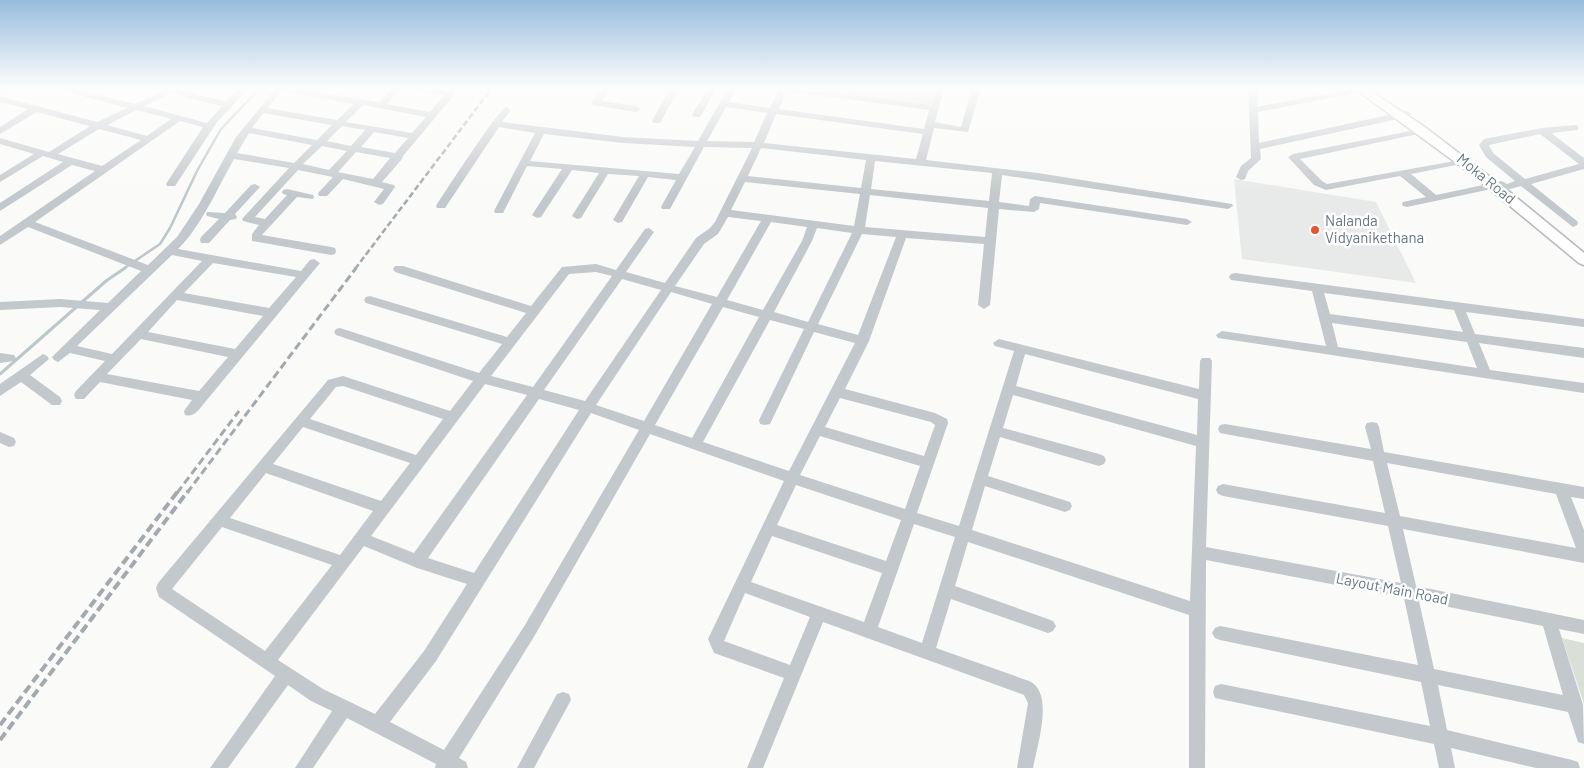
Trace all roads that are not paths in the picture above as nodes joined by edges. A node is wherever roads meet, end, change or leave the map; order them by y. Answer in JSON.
{"nodes":[{"id":1,"x":12,"y":124,"type":"edge"},
{"id":2,"x":96,"y":124,"type":"edge"},
{"id":3,"x":170,"y":124,"type":"edge"},
{"id":4,"x":201,"y":124,"type":"edge"},
{"id":5,"x":251,"y":124,"type":"edge"},
{"id":6,"x":340,"y":124,"type":"edge"},
{"id":7,"x":346,"y":124,"type":"edge"},
{"id":8,"x":425,"y":124,"type":"edge"},
{"id":9,"x":495,"y":124,"type":"joint"},
{"id":10,"x":712,"y":124,"type":"edge"},
{"id":11,"x":767,"y":124,"type":"edge"},
{"id":12,"x":890,"y":124,"type":"edge"},
{"id":13,"x":929,"y":124,"type":"edge"},
{"id":14,"x":967,"y":124,"type":"edge"},
{"id":15,"x":1253,"y":124,"type":"edge"},
{"id":16,"x":1363,"y":124,"type":"edge"},
{"id":17,"x":1415,"y":124,"type":"edge"},
{"id":18,"x":1420,"y":124,"type":"edge"},
{"id":19,"x":100,"y":125,"type":"junction"},
{"id":20,"x":209,"y":126,"type":"joint"},
{"id":21,"x":372,"y":128,"type":"junction"},
{"id":22,"x":928,"y":128,"type":"junction"},
{"id":23,"x":1575,"y":128,"type":"dead end"},
{"id":24,"x":246,"y":130,"type":"junction"},
{"id":25,"x":1423,"y":130,"type":"junction"},
{"id":26,"x":0,"y":131,"type":"edge"},
{"id":27,"x":1542,"y":131,"type":"junction"},
{"id":28,"x":541,"y":132,"type":"junction"},
{"id":29,"x":415,"y":136,"type":"junction"},
{"id":30,"x":148,"y":139,"type":"junction"},
{"id":31,"x":5,"y":143,"type":"edge"},
{"id":32,"x":321,"y":144,"type":"junction"},
{"id":33,"x":700,"y":144,"type":"junction"},
{"id":34,"x":758,"y":145,"type":"junction"},
{"id":35,"x":1255,"y":147,"type":"junction"},
{"id":36,"x":353,"y":149,"type":"junction"},
{"id":37,"x":0,"y":150,"type":"edge"},
{"id":38,"x":46,"y":154,"type":"junction"},
{"id":39,"x":230,"y":155,"type":"junction"},
{"id":40,"x":398,"y":157,"type":"junction"},
{"id":41,"x":871,"y":158,"type":"junction"},
{"id":42,"x":71,"y":161,"type":"junction"},
{"id":43,"x":1463,"y":161,"type":"junction"},
{"id":44,"x":920,"y":162,"type":"junction"},
{"id":45,"x":524,"y":164,"type":"junction"},
{"id":46,"x":1584,"y":165,"type":"edge"},
{"id":47,"x":296,"y":166,"type":"junction"},
{"id":48,"x":569,"y":167,"type":"junction"},
{"id":49,"x":103,"y":170,"type":"junction"},
{"id":50,"x":605,"y":171,"type":"junction"},
{"id":51,"x":997,"y":171,"type":"junction"},
{"id":52,"x":1402,"y":173,"type":"junction"},
{"id":53,"x":645,"y":174,"type":"junction"},
{"id":54,"x":335,"y":175,"type":"junction"},
{"id":55,"x":682,"y":177,"type":"junction"},
{"id":56,"x":1241,"y":177,"type":"dead end"},
{"id":57,"x":742,"y":178,"type":"junction"},
{"id":58,"x":0,"y":179,"type":"edge"},
{"id":59,"x":375,"y":183,"type":"junction"},
{"id":60,"x":1523,"y":183,"type":"junction"},
{"id":61,"x":171,"y":184,"type":"dead end"},
{"id":62,"x":242,"y":185,"type":"dead end"},
{"id":63,"x":1501,"y":185,"type":"junction"},
{"id":64,"x":255,"y":187,"type":"junction"},
{"id":65,"x":1037,"y":188,"type":"junction"},
{"id":66,"x":274,"y":189,"type":"junction"},
{"id":67,"x":865,"y":191,"type":"junction"},
{"id":68,"x":294,"y":194,"type":"junction"},
{"id":69,"x":322,"y":194,"type":"dead end"},
{"id":70,"x":309,"y":196,"type":"dead end"},
{"id":71,"x":1434,"y":198,"type":"junction"},
{"id":72,"x":379,"y":202,"type":"dead end"},
{"id":73,"x":1407,"y":204,"type":"dead end"},
{"id":74,"x":992,"y":205,"type":"junction"},
{"id":75,"x":441,"y":206,"type":"dead end"},
{"id":76,"x":1228,"y":206,"type":"dead end"},
{"id":77,"x":666,"y":207,"type":"dead end"},
{"id":78,"x":0,"y":208,"type":"edge"},
{"id":79,"x":499,"y":211,"type":"dead end"},
{"id":80,"x":725,"y":213,"type":"junction"},
{"id":81,"x":211,"y":214,"type":"dead end"},
{"id":82,"x":537,"y":215,"type":"dead end"},
{"id":83,"x":227,"y":216,"type":"junction"},
{"id":84,"x":577,"y":216,"type":"dead end"},
{"id":85,"x":768,"y":218,"type":"junction"},
{"id":86,"x":247,"y":219,"type":"junction"},
{"id":87,"x":618,"y":220,"type":"dead end"},
{"id":88,"x":1187,"y":222,"type":"dead end"},
{"id":89,"x":28,"y":223,"type":"junction"},
{"id":90,"x":267,"y":223,"type":"junction"},
{"id":91,"x":814,"y":223,"type":"junction"},
{"id":92,"x":1573,"y":223,"type":"dead end"},
{"id":93,"x":859,"y":230,"type":"junction"},
{"id":94,"x":649,"y":232,"type":"dead end"},
{"id":95,"x":902,"y":234,"type":"junction"},
{"id":96,"x":205,"y":240,"type":"dead end"},
{"id":97,"x":0,"y":241,"type":"edge"},
{"id":98,"x":990,"y":241,"type":"junction"},
{"id":99,"x":1584,"y":250,"type":"edge"},
{"id":100,"x":169,"y":251,"type":"junction"},
{"id":101,"x":332,"y":251,"type":"dead end"},
{"id":102,"x":210,"y":259,"type":"junction"},
{"id":103,"x":1584,"y":260,"type":"edge"},
{"id":104,"x":314,"y":263,"type":"dead end"},
{"id":105,"x":145,"y":268,"type":"junction"},
{"id":106,"x":398,"y":269,"type":"dead end"},
{"id":107,"x":619,"y":274,"type":"junction"},
{"id":108,"x":304,"y":275,"type":"junction"},
{"id":109,"x":1235,"y":277,"type":"dead end"},
{"id":110,"x":668,"y":287,"type":"junction"},
{"id":111,"x":1317,"y":287,"type":"junction"},
{"id":112,"x":175,"y":296,"type":"junction"},
{"id":113,"x":370,"y":300,"type":"dead end"},
{"id":114,"x":720,"y":302,"type":"junction"},
{"id":115,"x":984,"y":305,"type":"dead end"},
{"id":116,"x":0,"y":306,"type":"edge"},
{"id":117,"x":1458,"y":306,"type":"junction"},
{"id":118,"x":109,"y":307,"type":"junction"},
{"id":119,"x":533,"y":311,"type":"junction"},
{"id":120,"x":272,"y":313,"type":"junction"},
{"id":121,"x":766,"y":315,"type":"junction"},
{"id":122,"x":1324,"y":318,"type":"junction"},
{"id":123,"x":1584,"y":323,"type":"edge"},
{"id":124,"x":812,"y":327,"type":"junction"},
{"id":125,"x":340,"y":332,"type":"dead end"},
{"id":126,"x":138,"y":334,"type":"junction"},
{"id":127,"x":1222,"y":335,"type":"dead end"},
{"id":128,"x":1472,"y":338,"type":"junction"},
{"id":129,"x":863,"y":340,"type":"junction"},
{"id":130,"x":509,"y":342,"type":"junction"},
{"id":131,"x":999,"y":343,"type":"dead end"},
{"id":132,"x":1021,"y":349,"type":"junction"},
{"id":133,"x":1333,"y":351,"type":"junction"},
{"id":134,"x":1584,"y":353,"type":"edge"},
{"id":135,"x":237,"y":354,"type":"junction"},
{"id":136,"x":115,"y":358,"type":"junction"},
{"id":137,"x":43,"y":359,"type":"dead end"},
{"id":138,"x":1206,"y":361,"type":"dead end"},
{"id":139,"x":1486,"y":374,"type":"junction"},
{"id":140,"x":21,"y":375,"type":"junction"},
{"id":141,"x":98,"y":377,"type":"junction"},
{"id":142,"x":482,"y":378,"type":"junction"},
{"id":143,"x":1584,"y":388,"type":"edge"},
{"id":144,"x":1009,"y":389,"type":"junction"},
{"id":145,"x":0,"y":391,"type":"edge"},
{"id":146,"x":534,"y":392,"type":"junction"},
{"id":147,"x":837,"y":392,"type":"junction"},
{"id":148,"x":80,"y":395,"type":"dead end"},
{"id":149,"x":1205,"y":396,"type":"junction"},
{"id":150,"x":202,"y":397,"type":"junction"},
{"id":151,"x":56,"y":402,"type":"dead end"},
{"id":152,"x":588,"y":408,"type":"junction"},
{"id":153,"x":190,"y":411,"type":"dead end"},
{"id":154,"x":452,"y":417,"type":"junction"},
{"id":155,"x":765,"y":420,"type":"dead end"},
{"id":156,"x":300,"y":421,"type":"junction"},
{"id":157,"x":646,"y":427,"type":"junction"},
{"id":158,"x":1372,"y":427,"type":"dead end"},
{"id":159,"x":817,"y":430,"type":"junction"},
{"id":160,"x":1225,"y":430,"type":"dead end"},
{"id":161,"x":996,"y":431,"type":"junction"},
{"id":162,"x":1203,"y":442,"type":"junction"},
{"id":163,"x":695,"y":444,"type":"junction"},
{"id":164,"x":1379,"y":457,"type":"junction"},
{"id":165,"x":1099,"y":460,"type":"dead end"},
{"id":166,"x":419,"y":461,"type":"junction"},
{"id":167,"x":929,"y":463,"type":"junction"},
{"id":168,"x":263,"y":466,"type":"junction"},
{"id":169,"x":792,"y":478,"type":"junction"},
{"id":170,"x":981,"y":479,"type":"junction"},
{"id":171,"x":1561,"y":489,"type":"junction"},
{"id":172,"x":1223,"y":490,"type":"dead end"},
{"id":173,"x":1584,"y":493,"type":"edge"},
{"id":174,"x":1065,"y":506,"type":"dead end"},
{"id":175,"x":383,"y":508,"type":"junction"},
{"id":176,"x":910,"y":516,"type":"junction"},
{"id":177,"x":218,"y":520,"type":"junction"},
{"id":178,"x":1393,"y":521,"type":"junction"},
{"id":179,"x":768,"y":528,"type":"junction"},
{"id":180,"x":964,"y":534,"type":"junction"},
{"id":181,"x":361,"y":538,"type":"junction"},
{"id":182,"x":1584,"y":549,"type":"edge"},
{"id":183,"x":1199,"y":552,"type":"junction"},
{"id":184,"x":1584,"y":556,"type":"edge"},
{"id":185,"x":417,"y":560,"type":"junction"},
{"id":186,"x":342,"y":562,"type":"junction"},
{"id":187,"x":891,"y":569,"type":"junction"},
{"id":188,"x":478,"y":581,"type":"junction"},
{"id":189,"x":741,"y":585,"type":"junction"},
{"id":190,"x":946,"y":590,"type":"junction"},
{"id":191,"x":1410,"y":592,"type":"junction"},
{"id":192,"x":1197,"y":610,"type":"junction"},
{"id":193,"x":820,"y":612,"type":"junction"},
{"id":194,"x":1549,"y":621,"type":"junction"},
{"id":195,"x":1048,"y":626,"type":"dead end"},
{"id":196,"x":1584,"y":627,"type":"edge"},
{"id":197,"x":869,"y":630,"type":"junction"},
{"id":198,"x":1220,"y":633,"type":"dead end"},
{"id":199,"x":926,"y":651,"type":"junction"},
{"id":200,"x":267,"y":662,"type":"junction"},
{"id":201,"x":286,"y":674,"type":"junction"},
{"id":202,"x":794,"y":674,"type":"junction"},
{"id":203,"x":1427,"y":675,"type":"junction"},
{"id":204,"x":1221,"y":692,"type":"dead end"},
{"id":205,"x":563,"y":700,"type":"dead end"},
{"id":206,"x":1574,"y":705,"type":"junction"},
{"id":207,"x":344,"y":708,"type":"junction"},
{"id":208,"x":378,"y":724,"type":"junction"},
{"id":209,"x":1584,"y":736,"type":"edge"},
{"id":210,"x":1441,"y":737,"type":"junction"},
{"id":211,"x":450,"y":766,"type":"edge"},
{"id":212,"x":218,"y":768,"type":"edge"},
{"id":213,"x":304,"y":768,"type":"edge"},
{"id":214,"x":525,"y":768,"type":"edge"},
{"id":215,"x":755,"y":768,"type":"edge"},
{"id":216,"x":1024,"y":768,"type":"edge"},
{"id":217,"x":1197,"y":768,"type":"edge"},
{"id":218,"x":1447,"y":768,"type":"edge"},
{"id":219,"x":1572,"y":768,"type":"edge"}],
"edges":[{"from":1,"to":26,"type":"street"},
{"from":2,"to":19,"type":"street"},
{"from":3,"to":30,"type":"street"},
{"from":4,"to":20,"type":"street"},
{"from":5,"to":24,"type":"street"},
{"from":6,"to":32,"type":"street"},
{"from":7,"to":21,"type":"street"},
{"from":8,"to":29,"type":"street"},
{"from":9,"to":28,"type":"street"},
{"from":9,"to":75,"type":"street"},
{"from":10,"to":33,"type":"street"},
{"from":11,"to":34,"type":"street"},
{"from":12,"to":22,"type":"street"},
{"from":13,"to":22,"type":"street"},
{"from":14,"to":22,"type":"street"},
{"from":15,"to":35,"type":"street"},
{"from":16,"to":35,"type":"street"},
{"from":17,"to":25,"type":"main road","name":"Moka Road"},
{"from":18,"to":63,"type":"main road","name":"Moka Road"},
{"from":19,"to":30,"type":"street"},
{"from":19,"to":38,"type":"street"},
{"from":20,"to":61,"type":"street"},
{"from":21,"to":29,"type":"street"},
{"from":21,"to":36,"type":"street"},
{"from":22,"to":44,"type":"street"},
{"from":23,"to":27,"type":"street"},
{"from":24,"to":32,"type":"street"},
{"from":24,"to":39,"type":"street"},
{"from":25,"to":43,"type":"main road","name":"Moka Road"},
{"from":25,"to":52,"type":"street"},
{"from":27,"to":46,"type":"street"},
{"from":27,"to":60,"type":"street"},
{"from":28,"to":33,"type":"street"},
{"from":28,"to":45,"type":"street"},
{"from":29,"to":40,"type":"street"},
{"from":30,"to":49,"type":"street"},
{"from":31,"to":37,"type":"street"},
{"from":31,"to":38,"type":"street"},
{"from":32,"to":36,"type":"street"},
{"from":32,"to":47,"type":"street"},
{"from":33,"to":34,"type":"street"},
{"from":33,"to":55,"type":"street"},
{"from":34,"to":41,"type":"street"},
{"from":34,"to":57,"type":"street"},
{"from":35,"to":56,"type":"street"},
{"from":36,"to":40,"type":"street"},
{"from":36,"to":54,"type":"street"},
{"from":38,"to":42,"type":"street"},
{"from":38,"to":58,"type":"street"},
{"from":39,"to":47,"type":"street"},
{"from":39,"to":100,"type":"street"},
{"from":40,"to":59,"type":"street"},
{"from":41,"to":44,"type":"street"},
{"from":41,"to":67,"type":"street"},
{"from":42,"to":49,"type":"street"},
{"from":42,"to":78,"type":"street"},
{"from":43,"to":52,"type":"street"},
{"from":43,"to":63,"type":"main road","name":"Moka Road"},
{"from":44,"to":51,"type":"street"},
{"from":45,"to":48,"type":"street"},
{"from":45,"to":79,"type":"street"},
{"from":46,"to":60,"type":"street"},
{"from":47,"to":54,"type":"street"},
{"from":47,"to":66,"type":"street"},
{"from":48,"to":50,"type":"street"},
{"from":48,"to":82,"type":"street"},
{"from":49,"to":89,"type":"street"},
{"from":50,"to":53,"type":"street"},
{"from":50,"to":84,"type":"street"},
{"from":51,"to":65,"type":"street"},
{"from":51,"to":74,"type":"street"},
{"from":52,"to":71,"type":"street"},
{"from":53,"to":55,"type":"street"},
{"from":53,"to":87,"type":"street"},
{"from":54,"to":59,"type":"street"},
{"from":54,"to":69,"type":"street"},
{"from":55,"to":77,"type":"street"},
{"from":57,"to":67,"type":"street"},
{"from":57,"to":80,"type":"street"},
{"from":59,"to":72,"type":"street"},
{"from":60,"to":63,"type":"street"},
{"from":60,"to":92,"type":"street"},
{"from":62,"to":64,"type":"street"},
{"from":63,"to":71,"type":"street"},
{"from":63,"to":99,"type":"main road","name":"Moka Road"},
{"from":63,"to":103,"type":"main road","name":"Moka Road"},
{"from":64,"to":66,"type":"street"},
{"from":64,"to":83,"type":"street"},
{"from":65,"to":74,"type":"street"},
{"from":65,"to":76,"type":"street"},
{"from":65,"to":88,"type":"street"},
{"from":66,"to":68,"type":"street"},
{"from":66,"to":86,"type":"street"},
{"from":67,"to":74,"type":"street"},
{"from":67,"to":93,"type":"street"},
{"from":68,"to":70,"type":"street"},
{"from":68,"to":90,"type":"street"},
{"from":71,"to":73,"type":"street"},
{"from":74,"to":98,"type":"street"},
{"from":80,"to":85,"type":"street"},
{"from":80,"to":110,"type":"street"},
{"from":81,"to":83,"type":"street"},
{"from":83,"to":86,"type":"street"},
{"from":83,"to":96,"type":"street"},
{"from":85,"to":91,"type":"street"},
{"from":85,"to":114,"type":"street"},
{"from":86,"to":90,"type":"street"},
{"from":89,"to":97,"type":"street"},
{"from":89,"to":105,"type":"street"},
{"from":90,"to":101,"type":"street"},
{"from":91,"to":93,"type":"street"},
{"from":91,"to":121,"type":"street"},
{"from":93,"to":95,"type":"street"},
{"from":93,"to":124,"type":"street"},
{"from":94,"to":107,"type":"street"},
{"from":95,"to":98,"type":"street"},
{"from":95,"to":129,"type":"street"},
{"from":98,"to":115,"type":"street"},
{"from":100,"to":102,"type":"street"},
{"from":100,"to":105,"type":"street"},
{"from":102,"to":108,"type":"street"},
{"from":102,"to":112,"type":"street"},
{"from":104,"to":108,"type":"street"},
{"from":105,"to":118,"type":"street"},
{"from":106,"to":119,"type":"street"},
{"from":107,"to":110,"type":"street"},
{"from":107,"to":119,"type":"street"},
{"from":107,"to":146,"type":"street"},
{"from":108,"to":120,"type":"street"},
{"from":109,"to":111,"type":"street"},
{"from":110,"to":114,"type":"street"},
{"from":110,"to":152,"type":"street"},
{"from":111,"to":117,"type":"street"},
{"from":111,"to":122,"type":"street"},
{"from":112,"to":120,"type":"street"},
{"from":112,"to":126,"type":"street"},
{"from":113,"to":130,"type":"street"},
{"from":114,"to":121,"type":"street"},
{"from":114,"to":157,"type":"street"},
{"from":116,"to":118,"type":"street"},
{"from":117,"to":123,"type":"street"},
{"from":117,"to":128,"type":"street"},
{"from":118,"to":136,"type":"street"},
{"from":119,"to":130,"type":"street"},
{"from":120,"to":135,"type":"street"},
{"from":121,"to":124,"type":"street"},
{"from":121,"to":163,"type":"street"},
{"from":122,"to":128,"type":"street"},
{"from":122,"to":133,"type":"street"},
{"from":124,"to":129,"type":"street"},
{"from":124,"to":155,"type":"street"},
{"from":125,"to":142,"type":"street"},
{"from":126,"to":135,"type":"street"},
{"from":126,"to":136,"type":"street"},
{"from":127,"to":133,"type":"street"},
{"from":128,"to":134,"type":"street"},
{"from":128,"to":139,"type":"street"},
{"from":129,"to":147,"type":"street"},
{"from":130,"to":142,"type":"street"},
{"from":131,"to":132,"type":"street"},
{"from":132,"to":144,"type":"street"},
{"from":132,"to":149,"type":"street"},
{"from":133,"to":139,"type":"street"},
{"from":135,"to":150,"type":"street"},
{"from":136,"to":141,"type":"street"},
{"from":137,"to":140,"type":"street"},
{"from":138,"to":149,"type":"street"},
{"from":139,"to":143,"type":"street"},
{"from":140,"to":145,"type":"street"},
{"from":140,"to":151,"type":"street"},
{"from":141,"to":148,"type":"street"},
{"from":141,"to":150,"type":"street"},
{"from":142,"to":146,"type":"street"},
{"from":142,"to":154,"type":"street"},
{"from":144,"to":161,"type":"street"},
{"from":144,"to":162,"type":"street"},
{"from":146,"to":152,"type":"street"},
{"from":146,"to":185,"type":"street"},
{"from":147,"to":159,"type":"street"},
{"from":147,"to":167,"type":"street"},
{"from":149,"to":162,"type":"street"},
{"from":150,"to":153,"type":"street"},
{"from":152,"to":157,"type":"street"},
{"from":152,"to":188,"type":"street"},
{"from":154,"to":156,"type":"street"},
{"from":154,"to":166,"type":"street"},
{"from":156,"to":166,"type":"street"},
{"from":156,"to":168,"type":"street"},
{"from":157,"to":163,"type":"street"},
{"from":157,"to":211,"type":"street"},
{"from":158,"to":164,"type":"street"},
{"from":159,"to":167,"type":"street"},
{"from":159,"to":169,"type":"street"},
{"from":160,"to":164,"type":"street"},
{"from":161,"to":165,"type":"street"},
{"from":161,"to":170,"type":"street"},
{"from":162,"to":183,"type":"street"},
{"from":163,"to":169,"type":"street"},
{"from":164,"to":171,"type":"street"},
{"from":164,"to":178,"type":"street"},
{"from":166,"to":175,"type":"street"},
{"from":167,"to":176,"type":"street"},
{"from":168,"to":175,"type":"street"},
{"from":168,"to":177,"type":"street"},
{"from":169,"to":176,"type":"street"},
{"from":169,"to":179,"type":"street"},
{"from":170,"to":174,"type":"street"},
{"from":170,"to":180,"type":"street"},
{"from":171,"to":173,"type":"street"},
{"from":171,"to":182,"type":"street"},
{"from":172,"to":178,"type":"street"},
{"from":175,"to":181,"type":"street"},
{"from":176,"to":180,"type":"street"},
{"from":176,"to":187,"type":"street"},
{"from":177,"to":186,"type":"street"},
{"from":177,"to":200,"type":"street"},
{"from":178,"to":184,"type":"street"},
{"from":178,"to":191,"type":"street"},
{"from":179,"to":187,"type":"street"},
{"from":179,"to":189,"type":"street"},
{"from":180,"to":190,"type":"street"},
{"from":180,"to":192,"type":"street"},
{"from":181,"to":185,"type":"street"},
{"from":181,"to":186,"type":"street"},
{"from":183,"to":191,"type":"street","name":"Layout Main Road"},
{"from":183,"to":192,"type":"street"},
{"from":185,"to":188,"type":"street"},
{"from":186,"to":200,"type":"street"},
{"from":187,"to":197,"type":"street"},
{"from":188,"to":208,"type":"street"},
{"from":189,"to":193,"type":"street"},
{"from":189,"to":202,"type":"street"},
{"from":190,"to":195,"type":"street"},
{"from":190,"to":199,"type":"street"},
{"from":191,"to":194,"type":"street","name":"Layout Main Road"},
{"from":191,"to":203,"type":"street"},
{"from":192,"to":217,"type":"street"},
{"from":193,"to":197,"type":"street"},
{"from":193,"to":202,"type":"street"},
{"from":194,"to":196,"type":"street","name":"Layout Main Road"},
{"from":194,"to":206,"type":"street"},
{"from":197,"to":199,"type":"street"},
{"from":198,"to":203,"type":"street"},
{"from":199,"to":216,"type":"street"},
{"from":200,"to":201,"type":"street"},
{"from":201,"to":207,"type":"street"},
{"from":201,"to":212,"type":"street"},
{"from":202,"to":215,"type":"street"},
{"from":203,"to":206,"type":"street"},
{"from":203,"to":210,"type":"street"},
{"from":204,"to":210,"type":"street"},
{"from":205,"to":214,"type":"street"},
{"from":206,"to":209,"type":"street"},
{"from":207,"to":208,"type":"street"},
{"from":207,"to":213,"type":"street"},
{"from":208,"to":211,"type":"street"},
{"from":210,"to":218,"type":"street"},
{"from":210,"to":219,"type":"street"}]}
